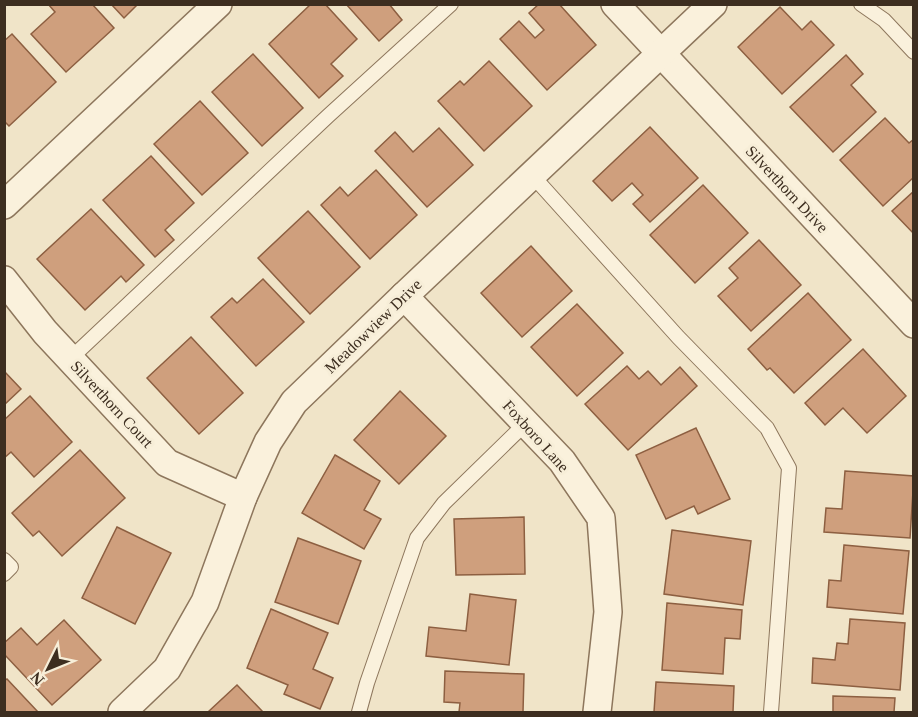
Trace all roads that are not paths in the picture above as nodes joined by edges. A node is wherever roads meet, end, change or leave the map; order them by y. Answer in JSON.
{"nodes":[{"id":1,"x":218,"y":4,"type":"edge"},
{"id":2,"x":451,"y":4,"type":"edge"},
{"id":3,"x":615,"y":4,"type":"edge"},
{"id":4,"x":713,"y":4,"type":"edge"},
{"id":5,"x":861,"y":4,"type":"edge"},
{"id":6,"x":914,"y":52,"type":"edge"},
{"id":7,"x":660,"y":54,"type":"junction"},
{"id":8,"x":532,"y":175,"type":"junction"},
{"id":9,"x":4,"y":205,"type":"edge"},
{"id":10,"x":4,"y":280,"type":"edge"},
{"id":11,"x":404,"y":296,"type":"junction"},
{"id":12,"x":914,"y":324,"type":"edge"},
{"id":13,"x":70,"y":359,"type":"junction"},
{"id":14,"x":526,"y":423,"type":"junction"},
{"id":15,"x":243,"y":497,"type":"junction"},
{"id":16,"x":4,"y":560,"type":"edge"},
{"id":17,"x":4,"y":574,"type":"edge"},
{"id":18,"x":122,"y":712,"type":"edge"},
{"id":19,"x":359,"y":712,"type":"edge"},
{"id":20,"x":597,"y":712,"type":"edge"},
{"id":21,"x":771,"y":712,"type":"edge"}],
"edges":[{"from":1,"to":9,"type":"street"},
{"from":2,"to":13,"type":"lane"},
{"from":3,"to":7,"type":"street"},
{"from":4,"to":7,"type":"street","name":"Meadowview Drive"},
{"from":5,"to":6,"type":"lane"},
{"from":7,"to":8,"type":"street","name":"Meadowview Drive"},
{"from":7,"to":12,"type":"street","name":"Silverthorn Drive"},
{"from":8,"to":11,"type":"street","name":"Meadowview Drive"},
{"from":8,"to":21,"type":"lane"},
{"from":10,"to":13,"type":"street","name":"Silverthorn Court"},
{"from":11,"to":14,"type":"street","name":"Foxboro Lane"},
{"from":11,"to":15,"type":"street","name":"Meadowview Drive"},
{"from":13,"to":15,"type":"street","name":"Silverthorn Court"},
{"from":14,"to":19,"type":"lane"},
{"from":14,"to":20,"type":"street","name":"Foxboro Lane"},
{"from":15,"to":18,"type":"street","name":"Meadowview Drive"},
{"from":16,"to":17,"type":"lane"}]}
